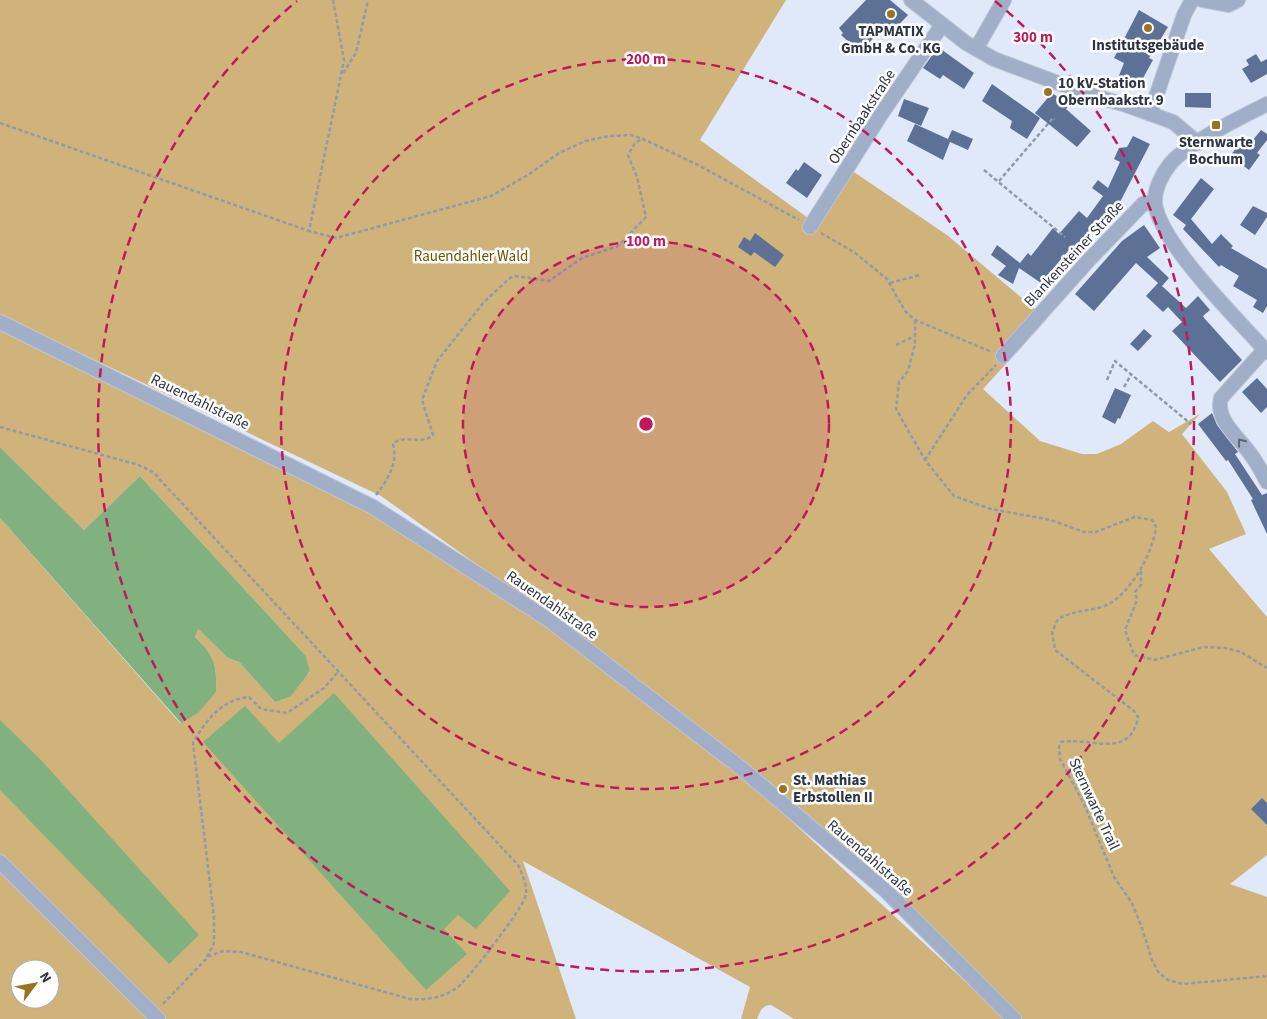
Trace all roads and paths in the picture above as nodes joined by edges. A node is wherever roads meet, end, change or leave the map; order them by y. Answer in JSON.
{"nodes":[{"id":1,"x":333,"y":0,"type":"edge"},
{"id":2,"x":368,"y":0,"type":"edge"},
{"id":3,"x":911,"y":0,"type":"edge"},
{"id":4,"x":1004,"y":0,"type":"edge"},
{"id":5,"x":1192,"y":0,"type":"edge"},
{"id":6,"x":1202,"y":0,"type":"edge"},
{"id":7,"x":1238,"y":0,"type":"edge"},
{"id":8,"x":942,"y":25,"type":"junction"},
{"id":9,"x":976,"y":49,"type":"junction"},
{"id":10,"x":342,"y":74,"type":"junction"},
{"id":11,"x":1267,"y":104,"type":"edge"},
{"id":12,"x":1150,"y":114,"type":"junction"},
{"id":13,"x":1055,"y":119,"type":"dead end"},
{"id":14,"x":0,"y":123,"type":"edge"},
{"id":15,"x":643,"y":138,"type":"junction"},
{"id":16,"x":1198,"y":143,"type":"junction"},
{"id":17,"x":984,"y":170,"type":"dead end"},
{"id":18,"x":999,"y":181,"type":"junction"},
{"id":19,"x":1155,"y":202,"type":"junction"},
{"id":20,"x":810,"y":227,"type":"junction"},
{"id":21,"x":309,"y":231,"type":"junction"},
{"id":22,"x":1065,"y":237,"type":"dead end"},
{"id":23,"x":920,"y":275,"type":"dead end"},
{"id":24,"x":890,"y":283,"type":"junction"},
{"id":25,"x":915,"y":320,"type":"junction"},
{"id":26,"x":0,"y":322,"type":"edge"},
{"id":27,"x":915,"y":336,"type":"junction"},
{"id":28,"x":896,"y":345,"type":"dead end"},
{"id":29,"x":1266,"y":350,"type":"edge"},
{"id":30,"x":1003,"y":356,"type":"junction"},
{"id":31,"x":1131,"y":374,"type":"junction"},
{"id":32,"x":1107,"y":380,"type":"dead end"},
{"id":33,"x":1124,"y":387,"type":"dead end"},
{"id":34,"x":1191,"y":424,"type":"dead end"},
{"id":35,"x":0,"y":427,"type":"edge"},
{"id":36,"x":926,"y":460,"type":"junction"},
{"id":37,"x":1267,"y":482,"type":"edge"},
{"id":38,"x":369,"y":504,"type":"junction"},
{"id":39,"x":1141,"y":569,"type":"junction"},
{"id":40,"x":1267,"y":668,"type":"edge"},
{"id":41,"x":338,"y":672,"type":"junction"},
{"id":42,"x":0,"y":862,"type":"edge"},
{"id":43,"x":206,"y":958,"type":"junction"},
{"id":44,"x":1267,"y":976,"type":"edge"},
{"id":45,"x":155,"y":1016,"type":"edge"},
{"id":46,"x":1014,"y":1019,"type":"edge"}],
"edges":[{"from":1,"to":10,"type":"path"},
{"from":2,"to":10,"type":"path"},
{"from":3,"to":8,"type":"street"},
{"from":4,"to":9,"type":"street"},
{"from":5,"to":12,"type":"street"},
{"from":6,"to":7,"type":"street"},
{"from":8,"to":9,"type":"street"},
{"from":8,"to":20,"type":"street","name":"Obernbaakstraße"},
{"from":9,"to":12,"type":"street"},
{"from":10,"to":21,"type":"path"},
{"from":11,"to":16,"type":"street"},
{"from":12,"to":16,"type":"street"},
{"from":13,"to":18,"type":"path"},
{"from":14,"to":21,"type":"path"},
{"from":15,"to":20,"type":"path"},
{"from":15,"to":21,"type":"path"},
{"from":15,"to":38,"type":"path"},
{"from":16,"to":19,"type":"street"},
{"from":17,"to":18,"type":"path"},
{"from":18,"to":22,"type":"path"},
{"from":19,"to":29,"type":"street"},
{"from":19,"to":30,"type":"street","name":"Blankensteiner Straße"},
{"from":20,"to":24,"type":"path"},
{"from":23,"to":24,"type":"path"},
{"from":24,"to":25,"type":"path"},
{"from":25,"to":27,"type":"path","name":"Sternwarte Trail"},
{"from":25,"to":30,"type":"path"},
{"from":26,"to":38,"type":"street","name":"Rauendahlstraße"},
{"from":27,"to":28,"type":"path"},
{"from":27,"to":36,"type":"path","name":"Sternwarte Trail"},
{"from":37,"to":29,"type":"street","one_way":true},
{"from":30,"to":36,"type":"path"},
{"from":31,"to":32,"type":"path"},
{"from":31,"to":33,"type":"path"},
{"from":31,"to":34,"type":"path"},
{"from":35,"to":41,"type":"path"},
{"from":36,"to":39,"type":"path","name":"Sternwarte Trail"},
{"from":38,"to":46,"type":"street","name":"Rauendahlstraße"},
{"from":39,"to":40,"type":"path"},
{"from":39,"to":44,"type":"path","name":"Sternwarte Trail"},
{"from":41,"to":43,"type":"path"},
{"from":41,"to":43,"type":"path"},
{"from":42,"to":45,"type":"street"},
{"from":43,"to":45,"type":"path"}]}
